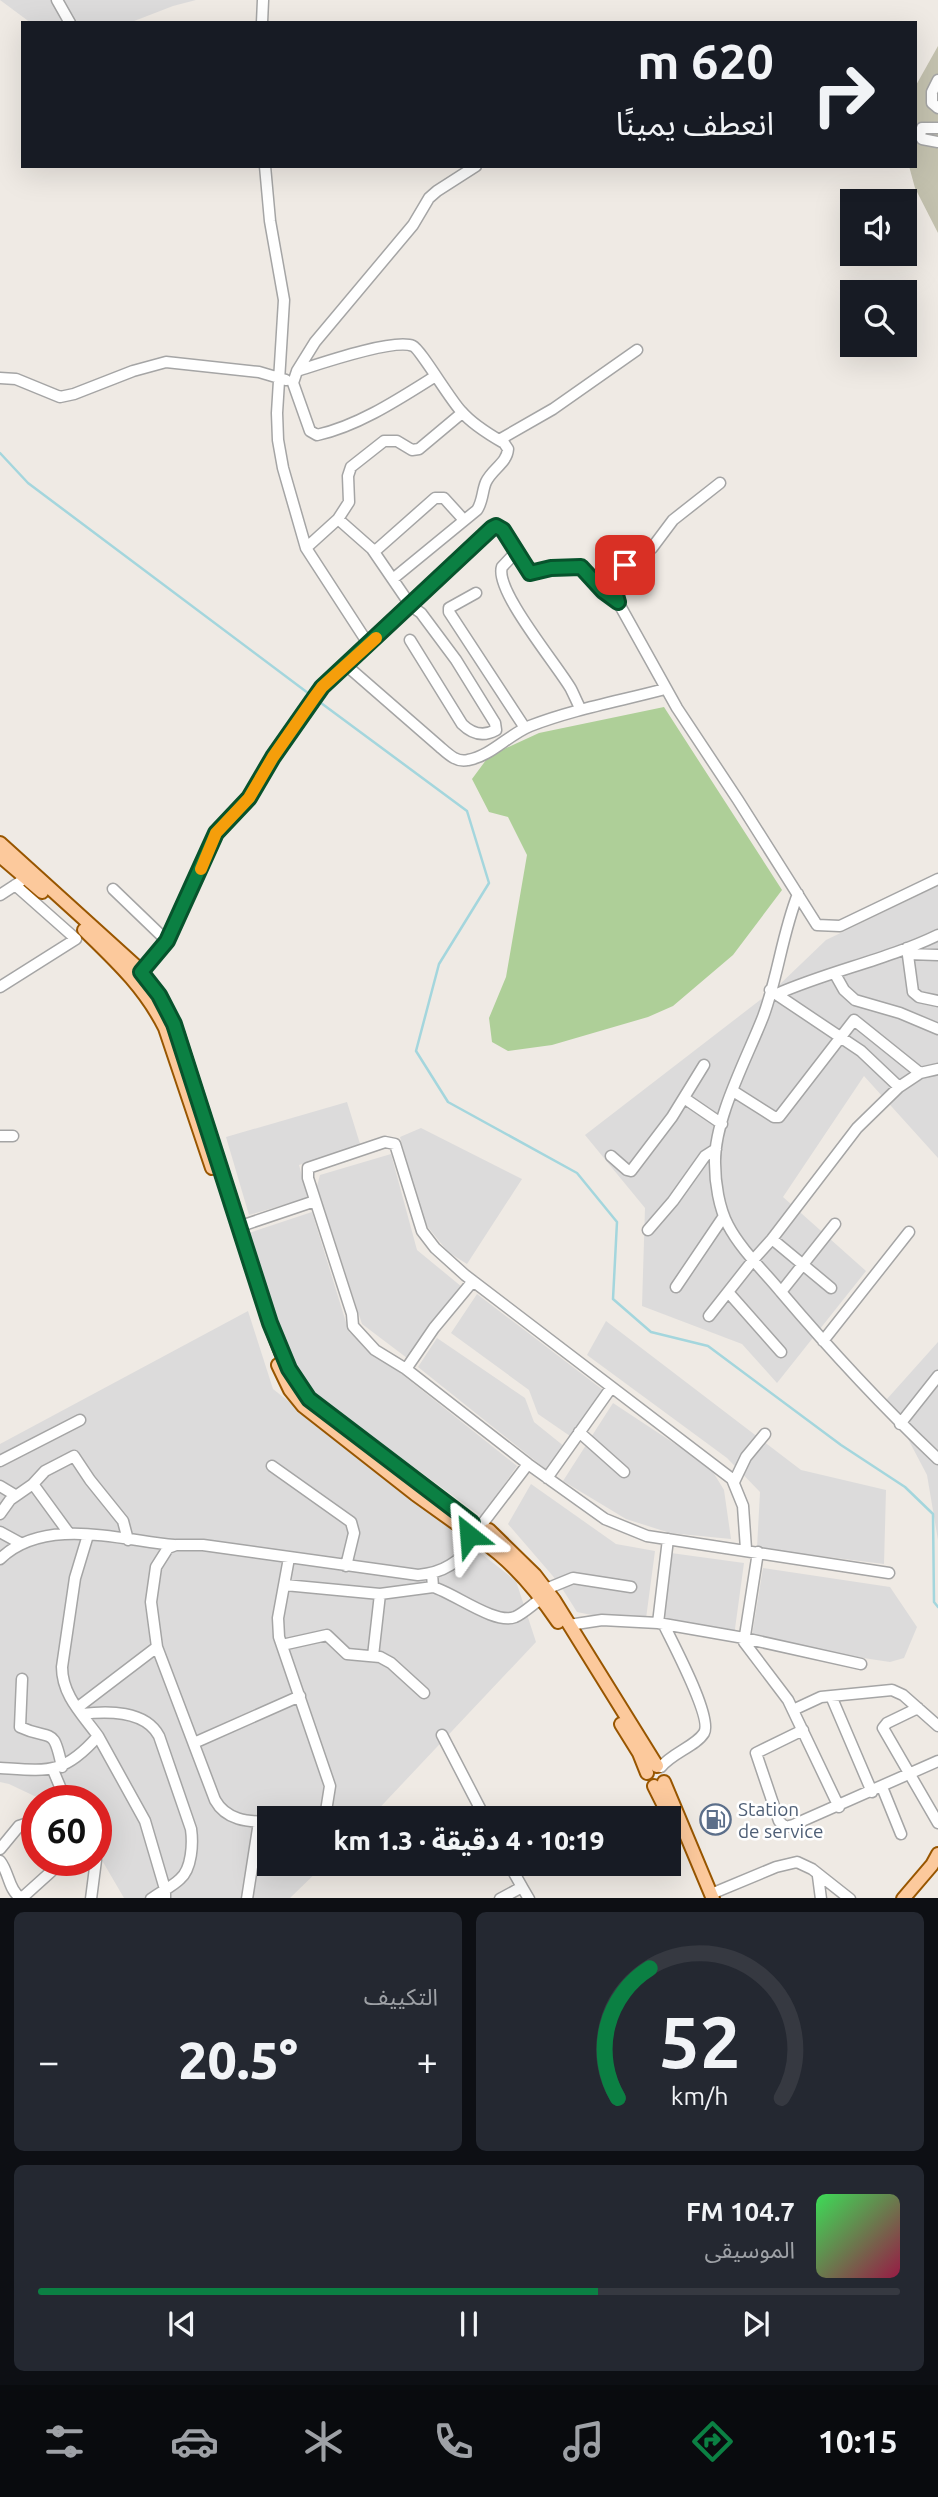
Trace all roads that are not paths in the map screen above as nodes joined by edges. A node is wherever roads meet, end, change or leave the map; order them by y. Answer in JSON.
{"nodes":[{"id":1,"x":57,"y":0,"type":"edge"},
{"id":2,"x":263,"y":0,"type":"edge"},
{"id":3,"x":69,"y":21,"type":"edge"},
{"id":4,"x":262,"y":21,"type":"edge"},
{"id":5,"x":938,"y":80,"type":"edge"},
{"id":6,"x":938,"y":107,"type":"edge"},
{"id":7,"x":938,"y":128,"type":"edge"},
{"id":8,"x":938,"y":142,"type":"edge"},
{"id":9,"x":265,"y":168,"type":"edge"},
{"id":10,"x":473,"y":168,"type":"edge"},
{"id":11,"x":637,"y":350,"type":"dead end"},
{"id":12,"x":297,"y":371,"type":"junction"},
{"id":13,"x":434,"y":377,"type":"junction"},
{"id":14,"x":0,"y":378,"type":"edge"},
{"id":15,"x":280,"y":378,"type":"junction"},
{"id":16,"x":293,"y":383,"type":"junction"},
{"id":17,"x":462,"y":413,"type":"junction"},
{"id":18,"x":499,"y":440,"type":"junction"},
{"id":19,"x":720,"y":483,"type":"dead end"},
{"id":20,"x":338,"y":519,"type":"junction"},
{"id":21,"x":463,"y":519,"type":"junction"},
{"id":22,"x":306,"y":548,"type":"junction"},
{"id":23,"x":374,"y":552,"type":"junction"},
{"id":24,"x":516,"y":552,"type":"junction"},
{"id":25,"x":394,"y":578,"type":"junction"},
{"id":26,"x":476,"y":593,"type":"dead end"},
{"id":27,"x":618,"y":602,"type":"junction"},
{"id":28,"x":411,"y":606,"type":"junction"},
{"id":29,"x":410,"y":640,"type":"dead end"},
{"id":30,"x":369,"y":645,"type":"junction"},
{"id":31,"x":346,"y":666,"type":"junction"},
{"id":32,"x":665,"y":689,"type":"junction"},
{"id":33,"x":580,"y":708,"type":"junction"},
{"id":34,"x":525,"y":728,"type":"junction"},
{"id":35,"x":1,"y":848,"type":"edge"},
{"id":36,"x":938,"y":879,"type":"edge"},
{"id":37,"x":21,"y":882,"type":"junction"},
{"id":38,"x":113,"y":889,"type":"dead end"},
{"id":39,"x":799,"y":894,"type":"junction"},
{"id":40,"x":0,"y":895,"type":"edge"},
{"id":41,"x":938,"y":934,"type":"edge"},
{"id":42,"x":167,"y":941,"type":"junction"},
{"id":43,"x":908,"y":951,"type":"junction"},
{"id":44,"x":938,"y":957,"type":"edge"},
{"id":45,"x":136,"y":971,"type":"junction"},
{"id":46,"x":835,"y":974,"type":"junction"},
{"id":47,"x":0,"y":987,"type":"edge"},
{"id":48,"x":774,"y":992,"type":"junction"},
{"id":49,"x":938,"y":1001,"type":"edge"},
{"id":50,"x":938,"y":1029,"type":"edge"},
{"id":51,"x":841,"y":1037,"type":"junction"},
{"id":52,"x":704,"y":1065,"type":"dead end"},
{"id":53,"x":938,"y":1069,"type":"edge"},
{"id":54,"x":919,"y":1073,"type":"junction"},
{"id":55,"x":900,"y":1087,"type":"junction"},
{"id":56,"x":733,"y":1091,"type":"junction"},
{"id":57,"x":684,"y":1098,"type":"junction"},
{"id":58,"x":722,"y":1124,"type":"junction"},
{"id":59,"x":0,"y":1136,"type":"edge"},
{"id":60,"x":13,"y":1136,"type":"dead end"},
{"id":61,"x":716,"y":1149,"type":"junction"},
{"id":62,"x":611,"y":1157,"type":"dead end"},
{"id":63,"x":315,"y":1201,"type":"junction"},
{"id":64,"x":724,"y":1216,"type":"junction"},
{"id":65,"x":835,"y":1224,"type":"dead end"},
{"id":66,"x":235,"y":1227,"type":"junction"},
{"id":67,"x":648,"y":1230,"type":"dead end"},
{"id":68,"x":909,"y":1232,"type":"dead end"},
{"id":69,"x":772,"y":1240,"type":"junction"},
{"id":70,"x":754,"y":1259,"type":"junction"},
{"id":71,"x":802,"y":1265,"type":"junction"},
{"id":72,"x":473,"y":1281,"type":"junction"},
{"id":73,"x":676,"y":1287,"type":"dead end"},
{"id":74,"x":831,"y":1288,"type":"dead end"},
{"id":75,"x":728,"y":1292,"type":"junction"},
{"id":76,"x":781,"y":1292,"type":"junction"},
{"id":77,"x":709,"y":1316,"type":"dead end"},
{"id":78,"x":823,"y":1341,"type":"junction"},
{"id":79,"x":781,"y":1352,"type":"dead end"},
{"id":80,"x":406,"y":1369,"type":"junction"},
{"id":81,"x":938,"y":1376,"type":"edge"},
{"id":82,"x":611,"y":1388,"type":"junction"},
{"id":83,"x":80,"y":1420,"type":"dead end"},
{"id":84,"x":900,"y":1423,"type":"junction"},
{"id":85,"x":579,"y":1432,"type":"junction"},
{"id":86,"x":765,"y":1434,"type":"dead end"},
{"id":87,"x":938,"y":1459,"type":"edge"},
{"id":88,"x":0,"y":1461,"type":"edge"},
{"id":89,"x":528,"y":1464,"type":"junction"},
{"id":90,"x":272,"y":1466,"type":"dead end"},
{"id":91,"x":624,"y":1472,"type":"dead end"},
{"id":92,"x":547,"y":1478,"type":"junction"},
{"id":93,"x":734,"y":1482,"type":"junction"},
{"id":94,"x":33,"y":1484,"type":"junction"},
{"id":95,"x":0,"y":1486,"type":"edge"},
{"id":96,"x":15,"y":1495,"type":"junction"},
{"id":97,"x":0,"y":1514,"type":"edge"},
{"id":98,"x":0,"y":1532,"type":"edge"},
{"id":99,"x":68,"y":1532,"type":"junction"},
{"id":100,"x":478,"y":1532,"type":"junction"},
{"id":101,"x":88,"y":1535,"type":"junction"},
{"id":102,"x":668,"y":1539,"type":"junction"},
{"id":103,"x":128,"y":1540,"type":"junction"},
{"id":104,"x":22,"y":1544,"type":"junction"},
{"id":105,"x":176,"y":1545,"type":"junction"},
{"id":106,"x":746,"y":1549,"type":"junction"},
{"id":107,"x":758,"y":1552,"type":"junction"},
{"id":108,"x":289,"y":1558,"type":"junction"},
{"id":109,"x":0,"y":1559,"type":"edge"},
{"id":110,"x":346,"y":1566,"type":"junction"},
{"id":111,"x":889,"y":1573,"type":"dead end"},
{"id":112,"x":432,"y":1574,"type":"junction"},
{"id":113,"x":285,"y":1585,"type":"junction"},
{"id":114,"x":433,"y":1587,"type":"junction"},
{"id":115,"x":631,"y":1587,"type":"dead end"},
{"id":116,"x":544,"y":1593,"type":"junction"},
{"id":117,"x":380,"y":1594,"type":"junction"},
{"id":118,"x":661,"y":1624,"type":"junction"},
{"id":119,"x":569,"y":1625,"type":"junction"},
{"id":120,"x":744,"y":1638,"type":"junction"},
{"id":121,"x":282,"y":1646,"type":"junction"},
{"id":122,"x":157,"y":1647,"type":"junction"},
{"id":123,"x":373,"y":1656,"type":"junction"},
{"id":124,"x":861,"y":1664,"type":"dead end"},
{"id":125,"x":22,"y":1679,"type":"dead end"},
{"id":126,"x":424,"y":1693,"type":"dead end"},
{"id":127,"x":300,"y":1696,"type":"junction"},
{"id":128,"x":831,"y":1696,"type":"junction"},
{"id":129,"x":918,"y":1708,"type":"junction"},
{"id":130,"x":793,"y":1710,"type":"junction"},
{"id":131,"x":79,"y":1711,"type":"junction"},
{"id":132,"x":938,"y":1726,"type":"edge"},
{"id":133,"x":803,"y":1730,"type":"junction"},
{"id":134,"x":442,"y":1735,"type":"dead end"},
{"id":135,"x":98,"y":1736,"type":"junction"},
{"id":136,"x":194,"y":1743,"type":"junction"},
{"id":137,"x":938,"y":1761,"type":"edge"},
{"id":138,"x":0,"y":1768,"type":"edge"},
{"id":139,"x":57,"y":1768,"type":"junction"},
{"id":140,"x":655,"y":1769,"type":"junction"},
{"id":141,"x":911,"y":1774,"type":"junction"},
{"id":142,"x":659,"y":1784,"type":"junction"},
{"id":143,"x":62,"y":1785,"type":"edge"},
{"id":144,"x":877,"y":1790,"type":"junction"},
{"id":145,"x":327,"y":1806,"type":"edge"},
{"id":146,"x":479,"y":1806,"type":"edge"},
{"id":147,"x":839,"y":1807,"type":"junction"},
{"id":148,"x":257,"y":1821,"type":"edge"},
{"id":149,"x":938,"y":1824,"type":"edge"},
{"id":150,"x":21,"y":1825,"type":"edge"},
{"id":151,"x":901,"y":1834,"type":"dead end"},
{"id":152,"x":0,"y":1849,"type":"edge"},
{"id":153,"x":257,"y":1854,"type":"edge"},
{"id":154,"x":938,"y":1854,"type":"edge"},
{"id":155,"x":0,"y":1861,"type":"edge"},
{"id":156,"x":46,"y":1876,"type":"edge"},
{"id":157,"x":94,"y":1876,"type":"edge"},
{"id":158,"x":516,"y":1876,"type":"edge"},
{"id":159,"x":818,"y":1876,"type":"junction"},
{"id":160,"x":522,"y":1887,"type":"junction"},
{"id":161,"x":165,"y":1894,"type":"edge"},
{"id":162,"x":710,"y":1897,"type":"edge"},
{"id":163,"x":91,"y":1898,"type":"edge"},
{"id":164,"x":247,"y":1898,"type":"edge"},
{"id":165,"x":502,"y":1898,"type":"edge"},
{"id":166,"x":528,"y":1898,"type":"edge"},
{"id":167,"x":821,"y":1898,"type":"edge"},
{"id":168,"x":849,"y":1898,"type":"edge"},
{"id":169,"x":904,"y":1898,"type":"edge"}],
"edges":[{"from":1,"to":3,"type":"street"},
{"from":2,"to":4,"type":"street"},
{"from":5,"to":6,"type":"street"},
{"from":7,"to":8,"type":"street"},
{"from":9,"to":15,"type":"street"},
{"from":10,"to":12,"type":"street"},
{"from":11,"to":18,"type":"street"},
{"from":12,"to":13,"type":"street"},
{"from":12,"to":16,"type":"street"},
{"from":13,"to":16,"type":"street"},
{"from":13,"to":17,"type":"street"},
{"from":14,"to":15,"type":"street"},
{"from":15,"to":16,"type":"street"},
{"from":15,"to":22,"type":"street"},
{"from":17,"to":18,"type":"street"},
{"from":17,"to":20,"type":"street"},
{"from":18,"to":21,"type":"street"},
{"from":19,"to":27,"type":"street"},
{"from":20,"to":22,"type":"street"},
{"from":20,"to":23,"type":"street"},
{"from":21,"to":23,"type":"street"},
{"from":21,"to":25,"type":"street"},
{"from":22,"to":30,"type":"street"},
{"from":23,"to":25,"type":"street"},
{"from":24,"to":27,"type":"street"},
{"from":24,"to":28,"type":"street"},
{"from":24,"to":33,"type":"street"},
{"from":25,"to":28,"type":"street"},
{"from":26,"to":34,"type":"street"},
{"from":27,"to":32,"type":"street"},
{"from":28,"to":29,"type":"street"},
{"from":28,"to":30,"type":"street"},
{"from":30,"to":31,"type":"street"},
{"from":31,"to":34,"type":"street"},
{"from":31,"to":42,"type":"street"},
{"from":32,"to":33,"type":"street"},
{"from":32,"to":39,"type":"street"},
{"from":33,"to":34,"type":"street"},
{"from":35,"to":37,"type":"main road"},
{"from":35,"to":45,"type":"main road"},
{"from":36,"to":39,"type":"street"},
{"from":37,"to":40,"type":"street"},
{"from":37,"to":45,"type":"main road"},
{"from":37,"to":47,"type":"street"},
{"from":38,"to":42,"type":"street"},
{"from":39,"to":48,"type":"street"},
{"from":41,"to":43,"type":"street"},
{"from":42,"to":45,"type":"street"},
{"from":43,"to":44,"type":"street"},
{"from":43,"to":46,"type":"street"},
{"from":43,"to":49,"type":"street"},
{"from":45,"to":66,"type":"main road"},
{"from":46,"to":48,"type":"street"},
{"from":46,"to":50,"type":"street"},
{"from":48,"to":51,"type":"street"},
{"from":48,"to":56,"type":"street"},
{"from":51,"to":54,"type":"street"},
{"from":51,"to":55,"type":"street"},
{"from":51,"to":56,"type":"street"},
{"from":52,"to":57,"type":"street"},
{"from":53,"to":54,"type":"street"},
{"from":54,"to":55,"type":"street"},
{"from":55,"to":69,"type":"street"},
{"from":56,"to":58,"type":"street"},
{"from":57,"to":58,"type":"street"},
{"from":57,"to":62,"type":"street"},
{"from":58,"to":61,"type":"street"},
{"from":59,"to":60,"type":"street"},
{"from":61,"to":64,"type":"street"},
{"from":61,"to":67,"type":"street"},
{"from":63,"to":66,"type":"street"},
{"from":63,"to":72,"type":"street"},
{"from":63,"to":80,"type":"street"},
{"from":64,"to":70,"type":"street"},
{"from":64,"to":73,"type":"street"},
{"from":65,"to":71,"type":"street"},
{"from":66,"to":100,"type":"main road"},
{"from":68,"to":78,"type":"street"},
{"from":69,"to":70,"type":"street"},
{"from":69,"to":71,"type":"street"},
{"from":70,"to":75,"type":"street"},
{"from":70,"to":76,"type":"street"},
{"from":71,"to":74,"type":"street"},
{"from":71,"to":76,"type":"street"},
{"from":72,"to":80,"type":"street"},
{"from":72,"to":82,"type":"street"},
{"from":75,"to":77,"type":"street"},
{"from":75,"to":79,"type":"street"},
{"from":76,"to":78,"type":"street"},
{"from":78,"to":84,"type":"street"},
{"from":80,"to":89,"type":"street"},
{"from":81,"to":84,"type":"street"},
{"from":82,"to":85,"type":"street"},
{"from":82,"to":93,"type":"street"},
{"from":83,"to":88,"type":"street"},
{"from":84,"to":87,"type":"street"},
{"from":85,"to":91,"type":"street"},
{"from":85,"to":92,"type":"street"},
{"from":86,"to":93,"type":"street"},
{"from":89,"to":92,"type":"street"},
{"from":89,"to":100,"type":"street"},
{"from":90,"to":110,"type":"street"},
{"from":92,"to":102,"type":"street"},
{"from":93,"to":106,"type":"street"},
{"from":94,"to":96,"type":"street"},
{"from":94,"to":99,"type":"street"},
{"from":94,"to":103,"type":"street"},
{"from":95,"to":96,"type":"street"},
{"from":96,"to":97,"type":"street"},
{"from":98,"to":104,"type":"street"},
{"from":99,"to":101,"type":"street"},
{"from":99,"to":104,"type":"street"},
{"from":100,"to":112,"type":"street"},
{"from":100,"to":116,"type":"main road"},
{"from":101,"to":103,"type":"street"},
{"from":101,"to":131,"type":"street"},
{"from":102,"to":106,"type":"street"},
{"from":102,"to":118,"type":"street"},
{"from":103,"to":105,"type":"street"},
{"from":104,"to":109,"type":"street"},
{"from":105,"to":108,"type":"street"},
{"from":105,"to":122,"type":"street"},
{"from":106,"to":107,"type":"street"},
{"from":107,"to":111,"type":"street"},
{"from":107,"to":120,"type":"street"},
{"from":108,"to":110,"type":"street"},
{"from":108,"to":113,"type":"street"},
{"from":110,"to":112,"type":"street"},
{"from":112,"to":114,"type":"street"},
{"from":113,"to":117,"type":"street"},
{"from":113,"to":121,"type":"street"},
{"from":114,"to":116,"type":"street"},
{"from":114,"to":117,"type":"street"},
{"from":115,"to":116,"type":"street"},
{"from":116,"to":119,"type":"main road"},
{"from":116,"to":140,"type":"main road"},
{"from":117,"to":123,"type":"street"},
{"from":118,"to":119,"type":"street"},
{"from":118,"to":120,"type":"street"},
{"from":118,"to":140,"type":"street"},
{"from":119,"to":140,"type":"main road"},
{"from":120,"to":124,"type":"street"},
{"from":120,"to":130,"type":"street"},
{"from":121,"to":123,"type":"street"},
{"from":121,"to":127,"type":"street"},
{"from":122,"to":131,"type":"street"},
{"from":122,"to":136,"type":"street"},
{"from":123,"to":126,"type":"street"},
{"from":125,"to":139,"type":"street"},
{"from":127,"to":136,"type":"street"},
{"from":127,"to":145,"type":"street"},
{"from":128,"to":129,"type":"street"},
{"from":128,"to":130,"type":"street"},
{"from":128,"to":144,"type":"street"},
{"from":129,"to":132,"type":"street"},
{"from":129,"to":141,"type":"street"},
{"from":130,"to":133,"type":"street"},
{"from":131,"to":135,"type":"street"},
{"from":131,"to":161,"type":"street"},
{"from":133,"to":147,"type":"street"},
{"from":133,"to":147,"type":"street"},
{"from":134,"to":146,"type":"street"},
{"from":135,"to":139,"type":"street"},
{"from":135,"to":161,"type":"street"},
{"from":136,"to":148,"type":"street"},
{"from":137,"to":141,"type":"street"},
{"from":138,"to":139,"type":"street"},
{"from":139,"to":143,"type":"street"},
{"from":140,"to":142,"type":"main road"},
{"from":140,"to":142,"type":"main road"},
{"from":141,"to":144,"type":"street"},
{"from":141,"to":149,"type":"street"},
{"from":142,"to":162,"type":"main road"},
{"from":144,"to":147,"type":"street"},
{"from":144,"to":151,"type":"street"},
{"from":150,"to":152,"type":"street"},
{"from":153,"to":164,"type":"street"},
{"from":154,"to":169,"type":"main road"},
{"from":155,"to":156,"type":"street"},
{"from":157,"to":163,"type":"street"},
{"from":158,"to":160,"type":"street"},
{"from":159,"to":162,"type":"street"},
{"from":159,"to":167,"type":"street"},
{"from":159,"to":168,"type":"street"},
{"from":160,"to":165,"type":"street"},
{"from":160,"to":166,"type":"street"}]}
